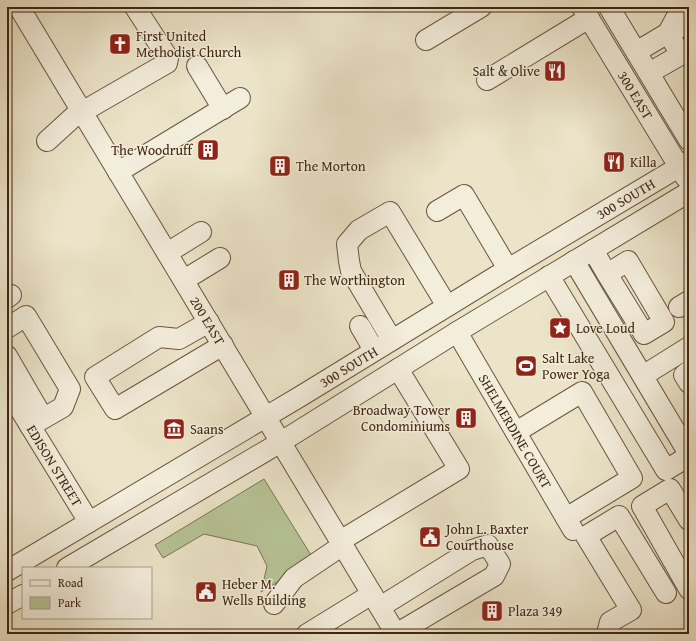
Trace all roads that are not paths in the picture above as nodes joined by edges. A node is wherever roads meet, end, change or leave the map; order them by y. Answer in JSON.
{"nodes":[{"id":1,"x":12,"y":7,"type":"edge"},
{"id":2,"x":19,"y":7,"type":"edge"},
{"id":3,"x":135,"y":7,"type":"edge"},
{"id":4,"x":481,"y":7,"type":"edge"},
{"id":5,"x":609,"y":7,"type":"edge"},
{"id":6,"x":7,"y":10,"type":"edge"},
{"id":7,"x":586,"y":12,"type":"edge"},
{"id":8,"x":680,"y":37,"type":"edge"},
{"id":9,"x":426,"y":40,"type":"dead end"},
{"id":10,"x":636,"y":52,"type":"junction"},
{"id":11,"x":197,"y":66,"type":"dead end"},
{"id":12,"x":649,"y":73,"type":"junction"},
{"id":13,"x":487,"y":80,"type":"dead end"},
{"id":14,"x":240,"y":98,"type":"dead end"},
{"id":15,"x":222,"y":109,"type":"junction"},
{"id":16,"x":82,"y":111,"type":"junction"},
{"id":17,"x":199,"y":112,"type":"dead end"},
{"id":18,"x":683,"y":116,"type":"edge"},
{"id":19,"x":689,"y":140,"type":"edge"},
{"id":20,"x":46,"y":141,"type":"dead end"},
{"id":21,"x":116,"y":167,"type":"junction"},
{"id":22,"x":686,"y":171,"type":"edge"},
{"id":23,"x":689,"y":192,"type":"edge"},
{"id":24,"x":437,"y":211,"type":"dead end"},
{"id":25,"x":201,"y":232,"type":"dead end"},
{"id":26,"x":593,"y":250,"type":"junction"},
{"id":27,"x":167,"y":253,"type":"junction"},
{"id":28,"x":220,"y":258,"type":"dead end"},
{"id":29,"x":574,"y":261,"type":"junction"},
{"id":30,"x":508,"y":269,"type":"junction"},
{"id":31,"x":607,"y":274,"type":"dead end"},
{"id":32,"x":549,"y":276,"type":"junction"},
{"id":33,"x":184,"y":280,"type":"junction"},
{"id":34,"x":446,"y":306,"type":"junction"},
{"id":35,"x":209,"y":322,"type":"junction"},
{"id":36,"x":360,"y":326,"type":"dead end"},
{"id":37,"x":7,"y":328,"type":"edge"},
{"id":38,"x":457,"y":332,"type":"junction"},
{"id":39,"x":392,"y":340,"type":"junction"},
{"id":40,"x":223,"y":345,"type":"junction"},
{"id":41,"x":689,"y":347,"type":"edge"},
{"id":42,"x":374,"y":350,"type":"junction"},
{"id":43,"x":7,"y":356,"type":"edge"},
{"id":44,"x":398,"y":369,"type":"junction"},
{"id":45,"x":689,"y":371,"type":"edge"},
{"id":46,"x":649,"y":372,"type":"dead end"},
{"id":47,"x":689,"y":383,"type":"edge"},
{"id":48,"x":7,"y":389,"type":"edge"},
{"id":49,"x":266,"y":417,"type":"junction"},
{"id":50,"x":37,"y":422,"type":"junction"},
{"id":51,"x":516,"y":432,"type":"junction"},
{"id":52,"x":281,"y":442,"type":"junction"},
{"id":53,"x":689,"y":455,"type":"edge"},
{"id":54,"x":689,"y":520,"type":"edge"},
{"id":55,"x":88,"y":522,"type":"junction"},
{"id":56,"x":341,"y":543,"type":"junction"},
{"id":57,"x":38,"y":562,"type":"edge"},
{"id":58,"x":69,"y":567,"type":"edge"},
{"id":59,"x":7,"y":571,"type":"edge"},
{"id":60,"x":689,"y":589,"type":"edge"},
{"id":61,"x":666,"y":593,"type":"dead end"},
{"id":62,"x":22,"y":596,"type":"edge"},
{"id":63,"x":480,"y":596,"type":"dead end"},
{"id":64,"x":376,"y":600,"type":"junction"},
{"id":65,"x":7,"y":604,"type":"edge"},
{"id":66,"x":274,"y":604,"type":"dead end"},
{"id":67,"x":616,"y":631,"type":"edge"},
{"id":68,"x":307,"y":634,"type":"edge"},
{"id":69,"x":396,"y":634,"type":"edge"},
{"id":70,"x":416,"y":634,"type":"edge"}],
"edges":[{"from":1,"to":6,"type":"street"},
{"from":2,"to":16,"type":"street","name":"200 EAST"},
{"from":3,"to":16,"type":"street"},
{"from":4,"to":9,"type":"street"},
{"from":5,"to":10,"type":"street","name":"300 EAST"},
{"from":7,"to":13,"type":"street"},
{"from":7,"to":22,"type":"street","name":"300 EAST"},
{"from":8,"to":10,"type":"street"},
{"from":8,"to":12,"type":"street"},
{"from":10,"to":12,"type":"street","name":"300 EAST"},
{"from":11,"to":15,"type":"street"},
{"from":12,"to":18,"type":"street","name":"300 EAST"},
{"from":14,"to":15,"type":"street"},
{"from":15,"to":21,"type":"street"},
{"from":16,"to":20,"type":"street"},
{"from":16,"to":21,"type":"street","name":"200 EAST"},
{"from":17,"to":21,"type":"street"},
{"from":18,"to":19,"type":"street","name":"300 EAST"},
{"from":21,"to":27,"type":"street","name":"200 EAST"},
{"from":22,"to":30,"type":"street","name":"300 SOUTH"},
{"from":23,"to":26,"type":"street","name":"300 SOUTH"},
{"from":24,"to":30,"type":"street"},
{"from":25,"to":27,"type":"street"},
{"from":26,"to":29,"type":"street","name":"300 SOUTH"},
{"from":26,"to":31,"type":"street"},
{"from":27,"to":33,"type":"street","name":"200 EAST"},
{"from":28,"to":33,"type":"street"},
{"from":29,"to":32,"type":"street","name":"300 SOUTH"},
{"from":29,"to":53,"type":"street"},
{"from":30,"to":34,"type":"street","name":"300 SOUTH"},
{"from":32,"to":38,"type":"street","name":"300 SOUTH"},
{"from":32,"to":53,"type":"street"},
{"from":33,"to":35,"type":"street","name":"200 EAST"},
{"from":34,"to":39,"type":"street","name":"300 SOUTH"},
{"from":34,"to":39,"type":"street"},
{"from":35,"to":40,"type":"street","name":"200 EAST"},
{"from":35,"to":40,"type":"street"},
{"from":36,"to":42,"type":"street"},
{"from":37,"to":50,"type":"street"},
{"from":38,"to":44,"type":"street","name":"300 SOUTH"},
{"from":38,"to":51,"type":"street","name":"SHELMERDINE COURT"},
{"from":39,"to":42,"type":"street","name":"300 SOUTH"},
{"from":40,"to":49,"type":"street","name":"200 EAST"},
{"from":41,"to":46,"type":"street"},
{"from":42,"to":49,"type":"street","name":"300 SOUTH"},
{"from":43,"to":50,"type":"street"},
{"from":44,"to":52,"type":"street","name":"300 SOUTH"},
{"from":44,"to":56,"type":"street"},
{"from":45,"to":47,"type":"street"},
{"from":48,"to":50,"type":"street","name":"EDISON STREET"},
{"from":49,"to":52,"type":"street","name":"200 EAST"},
{"from":49,"to":55,"type":"street","name":"300 SOUTH"},
{"from":50,"to":55,"type":"street","name":"EDISON STREET"},
{"from":51,"to":51,"type":"street","name":"SHELMERDINE COURT"},
{"from":52,"to":56,"type":"street","name":"200 EAST"},
{"from":52,"to":58,"type":"street","name":"300 SOUTH"},
{"from":54,"to":60,"type":"street"},
{"from":55,"to":57,"type":"street","name":"300 SOUTH"},
{"from":56,"to":64,"type":"street","name":"200 EAST"},
{"from":56,"to":66,"type":"street"},
{"from":57,"to":59,"type":"street","name":"300 SOUTH"},
{"from":61,"to":67,"type":"street"},
{"from":62,"to":65,"type":"street"},
{"from":63,"to":70,"type":"street"},
{"from":64,"to":68,"type":"street"},
{"from":64,"to":69,"type":"street","name":"200 EAST"},
{"from":64,"to":69,"type":"street"}]}
